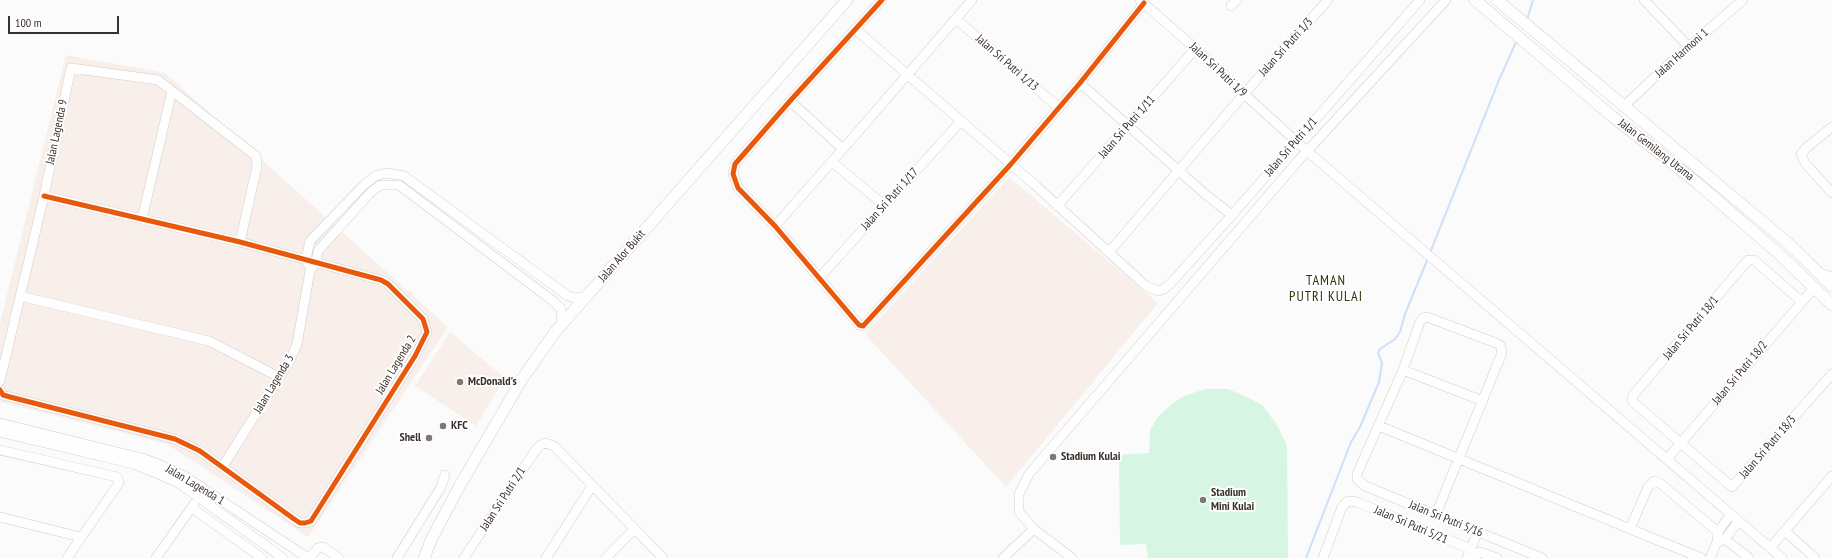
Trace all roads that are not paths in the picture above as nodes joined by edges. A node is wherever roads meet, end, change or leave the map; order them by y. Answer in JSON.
{"nodes":[{"id":1,"x":848,"y":0,"type":"edge"},
{"id":2,"x":882,"y":0,"type":"edge"},
{"id":3,"x":972,"y":0,"type":"edge"},
{"id":4,"x":1328,"y":0,"type":"edge"},
{"id":5,"x":1420,"y":0,"type":"edge"},
{"id":6,"x":1446,"y":0,"type":"edge"},
{"id":7,"x":1475,"y":0,"type":"edge"},
{"id":8,"x":1497,"y":0,"type":"edge"},
{"id":9,"x":1644,"y":0,"type":"edge"},
{"id":10,"x":1739,"y":1,"type":"edge"},
{"id":11,"x":1142,"y":2,"type":"edge"},
{"id":12,"x":1440,"y":4,"type":"edge"},
{"id":13,"x":956,"y":19,"type":"junction"},
{"id":14,"x":855,"y":30,"type":"junction"},
{"id":15,"x":1688,"y":46,"type":"junction"},
{"id":16,"x":1196,"y":48,"type":"junction"},
{"id":17,"x":907,"y":75,"type":"junction"},
{"id":18,"x":1080,"y":83,"type":"junction"},
{"id":19,"x":172,"y":91,"type":"junction"},
{"id":20,"x":1244,"y":94,"type":"junction"},
{"id":21,"x":790,"y":101,"type":"junction"},
{"id":22,"x":1058,"y":107,"type":"junction"},
{"id":23,"x":1623,"y":107,"type":"junction"},
{"id":24,"x":961,"y":121,"type":"junction"},
{"id":25,"x":1129,"y":125,"type":"junction"},
{"id":26,"x":1832,"y":127,"type":"edge"},
{"id":27,"x":1296,"y":140,"type":"junction"},
{"id":28,"x":843,"y":149,"type":"junction"},
{"id":29,"x":1308,"y":151,"type":"junction"},
{"id":30,"x":832,"y":162,"type":"junction"},
{"id":31,"x":1011,"y":164,"type":"junction"},
{"id":32,"x":1180,"y":170,"type":"junction"},
{"id":33,"x":1832,"y":193,"type":"edge"},
{"id":34,"x":44,"y":196,"type":"junction"},
{"id":35,"x":884,"y":205,"type":"junction"},
{"id":36,"x":1057,"y":206,"type":"junction"},
{"id":37,"x":1232,"y":215,"type":"junction"},
{"id":38,"x":142,"y":219,"type":"junction"},
{"id":39,"x":774,"y":226,"type":"junction"},
{"id":40,"x":240,"y":242,"type":"junction"},
{"id":41,"x":1110,"y":251,"type":"junction"},
{"id":42,"x":306,"y":259,"type":"junction"},
{"id":43,"x":316,"y":262,"type":"junction"},
{"id":44,"x":310,"y":271,"type":"junction"},
{"id":45,"x":1817,"y":271,"type":"junction"},
{"id":46,"x":820,"y":277,"type":"junction"},
{"id":47,"x":1832,"y":277,"type":"edge"},
{"id":48,"x":1832,"y":286,"type":"edge"},
{"id":49,"x":1814,"y":288,"type":"junction"},
{"id":50,"x":20,"y":296,"type":"junction"},
{"id":51,"x":585,"y":298,"type":"junction"},
{"id":52,"x":1802,"y":302,"type":"junction"},
{"id":53,"x":1832,"y":305,"type":"edge"},
{"id":54,"x":562,"y":323,"type":"junction"},
{"id":55,"x":1403,"y":370,"type":"junction"},
{"id":56,"x":1832,"y":374,"type":"edge"},
{"id":57,"x":278,"y":377,"type":"junction"},
{"id":58,"x":0,"y":381,"type":"edge"},
{"id":59,"x":0,"y":390,"type":"edge"},
{"id":60,"x":1483,"y":401,"type":"junction"},
{"id":61,"x":0,"y":423,"type":"edge"},
{"id":62,"x":1379,"y":426,"type":"junction"},
{"id":63,"x":0,"y":432,"type":"edge"},
{"id":64,"x":1680,"y":444,"type":"junction"},
{"id":65,"x":0,"y":450,"type":"edge"},
{"id":66,"x":1459,"y":459,"type":"junction"},
{"id":67,"x":1667,"y":459,"type":"junction"},
{"id":68,"x":223,"y":466,"type":"junction"},
{"id":69,"x":445,"y":475,"type":"dead end"},
{"id":70,"x":1832,"y":476,"type":"edge"},
{"id":71,"x":592,"y":486,"type":"junction"},
{"id":72,"x":1829,"y":486,"type":"edge"},
{"id":73,"x":205,"y":489,"type":"junction"},
{"id":74,"x":198,"y":498,"type":"junction"},
{"id":75,"x":192,"y":508,"type":"junction"},
{"id":76,"x":1436,"y":514,"type":"junction"},
{"id":77,"x":1730,"y":515,"type":"junction"},
{"id":78,"x":0,"y":517,"type":"edge"},
{"id":79,"x":1738,"y":522,"type":"junction"},
{"id":80,"x":1034,"y":528,"type":"junction"},
{"id":81,"x":634,"y":529,"type":"junction"},
{"id":82,"x":1630,"y":529,"type":"junction"},
{"id":83,"x":1478,"y":531,"type":"junction"},
{"id":84,"x":1718,"y":532,"type":"junction"},
{"id":85,"x":1785,"y":532,"type":"junction"},
{"id":86,"x":81,"y":537,"type":"junction"},
{"id":87,"x":432,"y":538,"type":"junction"},
{"id":88,"x":1721,"y":540,"type":"junction"},
{"id":89,"x":1770,"y":548,"type":"junction"},
{"id":90,"x":1472,"y":555,"type":"edge"},
{"id":91,"x":1325,"y":557,"type":"edge"},
{"id":92,"x":67,"y":558,"type":"edge"},
{"id":93,"x":156,"y":558,"type":"edge"},
{"id":94,"x":262,"y":558,"type":"edge"},
{"id":95,"x":283,"y":558,"type":"edge"},
{"id":96,"x":308,"y":558,"type":"edge"},
{"id":97,"x":338,"y":558,"type":"edge"},
{"id":98,"x":398,"y":558,"type":"edge"},
{"id":99,"x":416,"y":558,"type":"edge"},
{"id":100,"x":424,"y":558,"type":"edge"},
{"id":101,"x":464,"y":558,"type":"edge"},
{"id":102,"x":546,"y":558,"type":"edge"},
{"id":103,"x":606,"y":558,"type":"edge"},
{"id":104,"x":663,"y":558,"type":"edge"},
{"id":105,"x":1003,"y":558,"type":"edge"},
{"id":106,"x":1072,"y":558,"type":"edge"},
{"id":107,"x":1497,"y":558,"type":"edge"},
{"id":108,"x":1542,"y":558,"type":"edge"},
{"id":109,"x":1701,"y":558,"type":"edge"},
{"id":110,"x":1710,"y":558,"type":"edge"},
{"id":111,"x":1749,"y":558,"type":"edge"},
{"id":112,"x":1782,"y":558,"type":"edge"},
{"id":113,"x":1815,"y":558,"type":"edge"}],
"edges":[{"from":1,"to":51,"type":"main road","name":"Jalan Alor Bukit"},
{"from":2,"to":14,"type":"street"},
{"from":3,"to":13,"type":"street"},
{"from":4,"to":20,"type":"street","name":"Jalan Sri Putri 1/3"},
{"from":5,"to":27,"type":"street","name":"Jalan Sri Putri 1/1"},
{"from":6,"to":12,"type":"street"},
{"from":7,"to":49,"type":"main road","name":"Jalan Gemilang Utama"},
{"from":8,"to":23,"type":"main road","name":"Jalan Gemilang Utama"},
{"from":9,"to":15,"type":"street"},
{"from":10,"to":15,"type":"street","name":"Jalan Harmoni 1"},
{"from":11,"to":16,"type":"street","name":"Jalan Sri Putri 1/9"},
{"from":11,"to":18,"type":"street"},
{"from":12,"to":29,"type":"street"},
{"from":13,"to":17,"type":"street"},
{"from":13,"to":22,"type":"street","name":"Jalan Sri Putri 1/13"},
{"from":14,"to":17,"type":"street"},
{"from":14,"to":21,"type":"street"},
{"from":15,"to":23,"type":"street","name":"Jalan Harmoni 1"},
{"from":16,"to":20,"type":"street","name":"Jalan Sri Putri 1/9"},
{"from":16,"to":25,"type":"street","name":"Jalan Sri Putri 1/11"},
{"from":17,"to":24,"type":"street"},
{"from":17,"to":28,"type":"street"},
{"from":18,"to":22,"type":"street"},
{"from":18,"to":25,"type":"street"},
{"from":19,"to":34,"type":"street","name":"Jalan Lagenda 9"},
{"from":19,"to":38,"type":"street"},
{"from":19,"to":40,"type":"street"},
{"from":20,"to":27,"type":"street","name":"Jalan Sri Putri 1/9"},
{"from":20,"to":32,"type":"street","name":"Jalan Sri Putri 1/3"},
{"from":21,"to":28,"type":"street"},
{"from":21,"to":39,"type":"street"},
{"from":22,"to":31,"type":"street"},
{"from":23,"to":45,"type":"main road","name":"Jalan Gemilang Utama"},
{"from":24,"to":31,"type":"street"},
{"from":24,"to":35,"type":"street","name":"Jalan Sri Putri 1/17"},
{"from":25,"to":32,"type":"street"},
{"from":25,"to":36,"type":"street","name":"Jalan Sri Putri 1/11"},
{"from":26,"to":33,"type":"street"},
{"from":27,"to":29,"type":"street","name":"Jalan Sri Putri 1/9"},
{"from":27,"to":37,"type":"street","name":"Jalan Sri Putri 1/1"},
{"from":28,"to":30,"type":"street"},
{"from":29,"to":67,"type":"street","name":"Jalan Sri Putri 1/9"},
{"from":29,"to":80,"type":"street"},
{"from":30,"to":35,"type":"street"},
{"from":30,"to":39,"type":"street"},
{"from":31,"to":36,"type":"street"},
{"from":31,"to":46,"type":"street"},
{"from":32,"to":37,"type":"street"},
{"from":32,"to":41,"type":"street","name":"Jalan Sri Putri 1/3"},
{"from":34,"to":38,"type":"street","name":"Jalan Lagenda 2"},
{"from":34,"to":50,"type":"street","name":"Jalan Lagenda 9"},
{"from":35,"to":46,"type":"street","name":"Jalan Sri Putri 1/17"},
{"from":36,"to":41,"type":"street"},
{"from":37,"to":41,"type":"street","name":"Jalan Sri Putri 1/1"},
{"from":38,"to":40,"type":"street","name":"Jalan Lagenda 2"},
{"from":39,"to":46,"type":"street"},
{"from":40,"to":42,"type":"street","name":"Jalan Lagenda 2"},
{"from":42,"to":43,"type":"street","name":"Jalan Lagenda 2"},
{"from":42,"to":44,"type":"street","name":"Jalan Lagenda 3"},
{"from":42,"to":51,"type":"street"},
{"from":43,"to":44,"type":"street","name":"Jalan Lagenda 3"},
{"from":43,"to":54,"type":"street","name":"Jalan Lagenda 3"},
{"from":43,"to":68,"type":"street","name":"Jalan Lagenda 2"},
{"from":44,"to":57,"type":"street","name":"Jalan Lagenda 3"},
{"from":45,"to":47,"type":"street"},
{"from":45,"to":48,"type":"main road","name":"Jalan Gemilang Utama"},
{"from":49,"to":52,"type":"street","name":"Jalan Sri Putri 18/2"},
{"from":49,"to":53,"type":"main road","name":"Jalan Gemilang Utama"},
{"from":50,"to":57,"type":"street"},
{"from":50,"to":58,"type":"street","name":"Jalan Lagenda 9"},
{"from":51,"to":54,"type":"main road","name":"Jalan Alor Bukit"},
{"from":52,"to":64,"type":"street","name":"Jalan Sri Putri 18/2"},
{"from":52,"to":64,"type":"street","name":"Jalan Sri Putri 18/1"},
{"from":54,"to":87,"type":"main road","name":"Jalan Alor Bukit"},
{"from":55,"to":60,"type":"street"},
{"from":55,"to":60,"type":"street"},
{"from":55,"to":62,"type":"street"},
{"from":56,"to":64,"type":"street","name":"Jalan Sri Putri 18/3"},
{"from":57,"to":68,"type":"street","name":"Jalan Lagenda 3"},
{"from":59,"to":68,"type":"street"},
{"from":60,"to":66,"type":"street"},
{"from":61,"to":73,"type":"street","name":"Jalan Lagenda 1"},
{"from":62,"to":66,"type":"street"},
{"from":62,"to":76,"type":"street","name":"Jalan Sri Putri 5/16"},
{"from":63,"to":74,"type":"street","name":"Jalan Lagenda 1"},
{"from":64,"to":67,"type":"street","name":"Jalan Sri Putri 18/2"},
{"from":65,"to":86,"type":"street"},
{"from":66,"to":76,"type":"street"},
{"from":66,"to":82,"type":"street"},
{"from":67,"to":77,"type":"street","name":"Jalan Sri Putri 1/9"},
{"from":69,"to":98,"type":"street"},
{"from":70,"to":72,"type":"street"},
{"from":71,"to":81,"type":"street"},
{"from":71,"to":101,"type":"street","name":"Jalan Sri Putri 2/1"},
{"from":71,"to":102,"type":"street"},
{"from":72,"to":85,"type":"street"},
{"from":73,"to":74,"type":"street"},
{"from":73,"to":96,"type":"street","name":"Jalan Lagenda 1"},
{"from":74,"to":75,"type":"street"},
{"from":74,"to":95,"type":"street","name":"Jalan Lagenda 1"},
{"from":75,"to":93,"type":"street"},
{"from":75,"to":94,"type":"street"},
{"from":76,"to":83,"type":"street","name":"Jalan Sri Putri 5/16"},
{"from":77,"to":79,"type":"street","name":"Jalan Sri Putri 1/9"},
{"from":77,"to":84,"type":"street"},
{"from":78,"to":86,"type":"street"},
{"from":79,"to":88,"type":"street"},
{"from":79,"to":89,"type":"street","name":"Jalan Sri Putri 1/9"},
{"from":80,"to":105,"type":"street"},
{"from":80,"to":106,"type":"street"},
{"from":81,"to":103,"type":"street"},
{"from":81,"to":104,"type":"street"},
{"from":82,"to":84,"type":"street"},
{"from":82,"to":109,"type":"street"},
{"from":83,"to":90,"type":"street"},
{"from":83,"to":108,"type":"street","name":"Jalan Sri Putri 5/16"},
{"from":84,"to":88,"type":"street"},
{"from":85,"to":89,"type":"street"},
{"from":85,"to":113,"type":"street"},
{"from":86,"to":92,"type":"street"},
{"from":87,"to":99,"type":"main road","name":"Jalan Alor Bukit"},
{"from":87,"to":100,"type":"main road","name":"Jalan Alor Bukit"},
{"from":88,"to":110,"type":"street"},
{"from":88,"to":111,"type":"street"},
{"from":89,"to":112,"type":"street","name":"Jalan Sri Putri 1/9"},
{"from":90,"to":91,"type":"street","name":"Jalan Sri Putri 5/21"},
{"from":90,"to":107,"type":"street","name":"Jalan Sri Putri 5/21"},
{"from":96,"to":97,"type":"street"}]}
